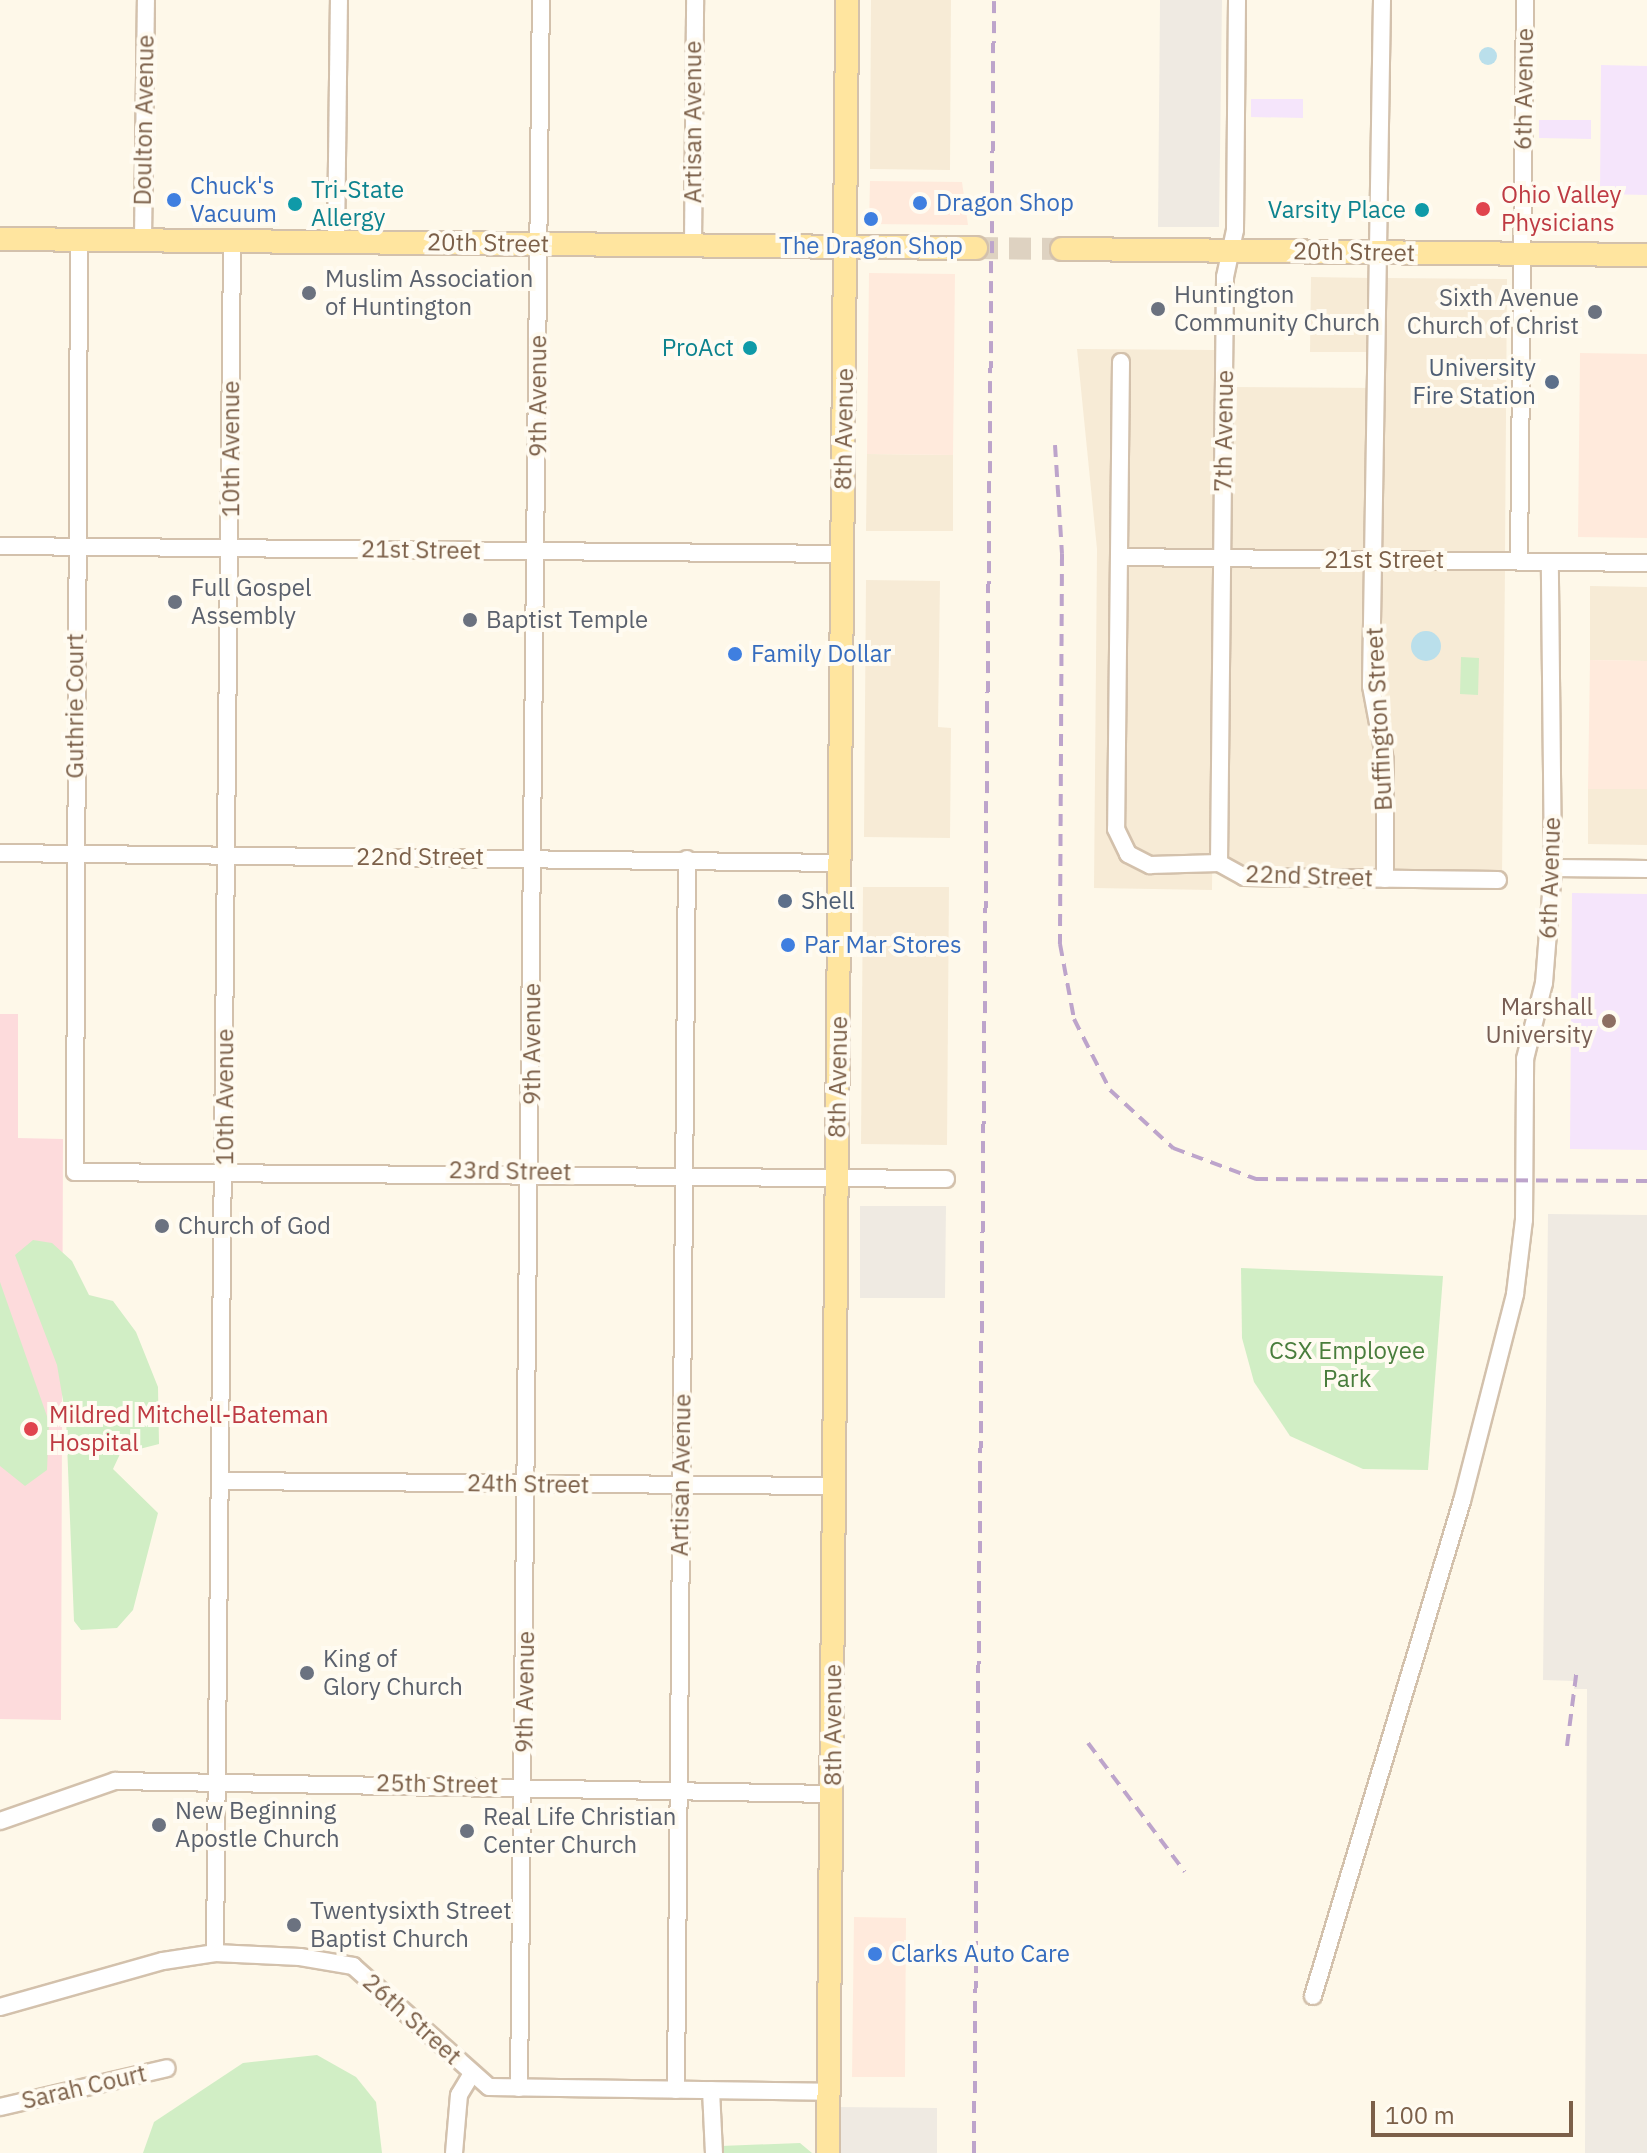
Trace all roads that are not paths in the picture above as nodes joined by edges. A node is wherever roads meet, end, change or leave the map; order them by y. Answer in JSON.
{"nodes":[{"id":1,"x":146,"y":0,"type":"edge"},
{"id":2,"x":339,"y":0,"type":"edge"},
{"id":3,"x":541,"y":0,"type":"edge"},
{"id":4,"x":695,"y":0,"type":"edge"},
{"id":5,"x":847,"y":0,"type":"edge"},
{"id":6,"x":1237,"y":0,"type":"edge"},
{"id":7,"x":1382,"y":0,"type":"edge"},
{"id":8,"x":1525,"y":0,"type":"edge"},
{"id":9,"x":0,"y":239,"type":"edge"},
{"id":10,"x":79,"y":239,"type":"junction"},
{"id":11,"x":143,"y":240,"type":"junction"},
{"id":12,"x":232,"y":241,"type":"junction"},
{"id":13,"x":336,"y":242,"type":"junction"},
{"id":14,"x":539,"y":244,"type":"junction"},
{"id":15,"x":693,"y":245,"type":"junction"},
{"id":16,"x":846,"y":247,"type":"junction"},
{"id":17,"x":976,"y":248,"type":"tunnel mouth"},
{"id":18,"x":1062,"y":249,"type":"tunnel mouth"},
{"id":19,"x":1231,"y":251,"type":"junction"},
{"id":20,"x":1380,"y":252,"type":"junction"},
{"id":21,"x":1522,"y":254,"type":"junction"},
{"id":22,"x":1647,"y":255,"type":"edge"},
{"id":23,"x":1121,"y":362,"type":"dead end"},
{"id":24,"x":0,"y":546,"type":"edge"},
{"id":25,"x":77,"y":546,"type":"junction"},
{"id":26,"x":230,"y":548,"type":"junction"},
{"id":27,"x":536,"y":551,"type":"junction"},
{"id":28,"x":843,"y":554,"type":"junction"},
{"id":29,"x":1120,"y":557,"type":"junction"},
{"id":30,"x":1223,"y":558,"type":"junction"},
{"id":31,"x":1373,"y":560,"type":"junction"},
{"id":32,"x":1519,"y":561,"type":"junction"},
{"id":33,"x":1647,"y":563,"type":"edge"},
{"id":34,"x":1550,"y":564,"type":"junction"},
{"id":35,"x":0,"y":853,"type":"edge"},
{"id":36,"x":74,"y":854,"type":"junction"},
{"id":37,"x":227,"y":856,"type":"junction"},
{"id":38,"x":533,"y":858,"type":"junction"},
{"id":39,"x":687,"y":859,"type":"junction"},
{"id":40,"x":839,"y":863,"type":"junction"},
{"id":41,"x":1219,"y":863,"type":"junction"},
{"id":42,"x":1553,"y":868,"type":"junction"},
{"id":43,"x":1647,"y":869,"type":"edge"},
{"id":44,"x":1385,"y":879,"type":"junction"},
{"id":45,"x":1498,"y":880,"type":"dead end"},
{"id":46,"x":225,"y":1171,"type":"junction"},
{"id":47,"x":531,"y":1171,"type":"junction"},
{"id":48,"x":75,"y":1172,"type":"joint"},
{"id":49,"x":684,"y":1172,"type":"junction"},
{"id":50,"x":837,"y":1176,"type":"junction"},
{"id":51,"x":946,"y":1179,"type":"dead end"},
{"id":52,"x":222,"y":1481,"type":"junction"},
{"id":53,"x":528,"y":1484,"type":"junction"},
{"id":54,"x":681,"y":1485,"type":"junction"},
{"id":55,"x":835,"y":1486,"type":"junction"},
{"id":56,"x":217,"y":1782,"type":"junction"},
{"id":57,"x":523,"y":1787,"type":"junction"},
{"id":58,"x":679,"y":1791,"type":"junction"},
{"id":59,"x":832,"y":1794,"type":"junction"},
{"id":60,"x":0,"y":1821,"type":"edge"},
{"id":61,"x":215,"y":1953,"type":"junction"},
{"id":62,"x":1313,"y":1996,"type":"dead end"},
{"id":63,"x":0,"y":2007,"type":"edge"},
{"id":64,"x":167,"y":2068,"type":"dead end"},
{"id":65,"x":471,"y":2075,"type":"junction"},
{"id":66,"x":519,"y":2088,"type":"junction"},
{"id":67,"x":676,"y":2090,"type":"junction"},
{"id":68,"x":711,"y":2090,"type":"junction"},
{"id":69,"x":827,"y":2092,"type":"junction"},
{"id":70,"x":0,"y":2107,"type":"edge"},
{"id":71,"x":454,"y":2153,"type":"edge"},
{"id":72,"x":714,"y":2153,"type":"edge"},
{"id":73,"x":828,"y":2153,"type":"edge"}],
"edges":[{"from":1,"to":11,"type":"street","name":"Doulton Avenue"},
{"from":2,"to":13,"type":"street"},
{"from":3,"to":14,"type":"street","name":"9th Avenue"},
{"from":4,"to":15,"type":"street","name":"Artisan Avenue"},
{"from":5,"to":16,"type":"main road","name":"8th Avenue"},
{"from":6,"to":19,"type":"street","name":"7th Avenue"},
{"from":7,"to":20,"type":"street","name":"Buffington Street"},
{"from":8,"to":21,"type":"street","name":"6th Avenue"},
{"from":9,"to":10,"type":"main road","name":"20th Street"},
{"from":10,"to":11,"type":"main road","name":"20th Street"},
{"from":10,"to":25,"type":"street","name":"Guthrie Court"},
{"from":11,"to":12,"type":"main road","name":"20th Street"},
{"from":12,"to":13,"type":"main road","name":"20th Street"},
{"from":12,"to":26,"type":"street","name":"10th Avenue"},
{"from":13,"to":14,"type":"main road","name":"20th Street"},
{"from":14,"to":15,"type":"main road","name":"20th Street"},
{"from":14,"to":27,"type":"street","name":"9th Avenue"},
{"from":15,"to":16,"type":"main road","name":"20th Street"},
{"from":16,"to":17,"type":"main road","name":"20th Street"},
{"from":16,"to":28,"type":"main road","name":"8th Avenue"},
{"from":18,"to":19,"type":"main road","name":"20th Street"},
{"from":19,"to":20,"type":"main road","name":"20th Street"},
{"from":19,"to":30,"type":"street","name":"7th Avenue"},
{"from":20,"to":21,"type":"main road","name":"20th Street"},
{"from":20,"to":31,"type":"street","name":"Buffington Street"},
{"from":21,"to":22,"type":"main road","name":"20th Street"},
{"from":21,"to":32,"type":"street","name":"6th Avenue"},
{"from":23,"to":29,"type":"street"},
{"from":24,"to":25,"type":"street","name":"21st Street"},
{"from":25,"to":26,"type":"street","name":"21st Street"},
{"from":25,"to":36,"type":"street","name":"Guthrie Court"},
{"from":26,"to":27,"type":"street","name":"21st Street"},
{"from":26,"to":37,"type":"street","name":"10th Avenue"},
{"from":27,"to":28,"type":"street","name":"21st Street"},
{"from":27,"to":38,"type":"street","name":"9th Avenue"},
{"from":28,"to":40,"type":"main road","name":"8th Avenue"},
{"from":29,"to":30,"type":"street","name":"21st Street"},
{"from":29,"to":41,"type":"street","name":"22nd Street"},
{"from":30,"to":31,"type":"street","name":"21st Street"},
{"from":30,"to":41,"type":"street","name":"7th Avenue"},
{"from":31,"to":32,"type":"street","name":"21st Street"},
{"from":31,"to":44,"type":"street","name":"Buffington Street"},
{"from":32,"to":34,"type":"street","name":"21st Street"},
{"from":33,"to":34,"type":"street","name":"21st Street"},
{"from":34,"to":42,"type":"street","name":"6th Avenue"},
{"from":35,"to":36,"type":"street","name":"22nd Street"},
{"from":36,"to":37,"type":"street","name":"22nd Street"},
{"from":36,"to":48,"type":"street","name":"Guthrie Court"},
{"from":37,"to":38,"type":"street","name":"22nd Street"},
{"from":37,"to":46,"type":"street","name":"10th Avenue"},
{"from":38,"to":39,"type":"street","name":"22nd Street"},
{"from":38,"to":47,"type":"street","name":"9th Avenue"},
{"from":39,"to":40,"type":"street","name":"22nd Street"},
{"from":39,"to":49,"type":"street","name":"Artisan Avenue"},
{"from":40,"to":50,"type":"main road","name":"8th Avenue"},
{"from":41,"to":44,"type":"street","name":"22nd Street"},
{"from":42,"to":43,"type":"street"},
{"from":42,"to":62,"type":"street","name":"6th Avenue"},
{"from":44,"to":45,"type":"street","name":"22nd Street"},
{"from":46,"to":47,"type":"street","name":"23rd Street"},
{"from":46,"to":48,"type":"street","name":"23rd Street"},
{"from":46,"to":52,"type":"street","name":"10th Avenue"},
{"from":47,"to":49,"type":"street","name":"23rd Street"},
{"from":47,"to":53,"type":"street","name":"9th Avenue"},
{"from":49,"to":50,"type":"street","name":"23rd Street"},
{"from":49,"to":54,"type":"street","name":"Artisan Avenue"},
{"from":50,"to":51,"type":"street","name":"23rd Street"},
{"from":50,"to":55,"type":"main road","name":"8th Avenue"},
{"from":52,"to":53,"type":"street","name":"24th Street"},
{"from":52,"to":56,"type":"street","name":"10th Avenue"},
{"from":53,"to":54,"type":"street","name":"24th Street"},
{"from":53,"to":57,"type":"street","name":"9th Avenue"},
{"from":54,"to":55,"type":"street","name":"24th Street"},
{"from":54,"to":58,"type":"street","name":"Artisan Avenue"},
{"from":55,"to":59,"type":"main road","name":"8th Avenue"},
{"from":56,"to":57,"type":"street","name":"25th Street"},
{"from":56,"to":60,"type":"street","name":"25th Street"},
{"from":56,"to":61,"type":"street","name":"10th Avenue"},
{"from":57,"to":58,"type":"street","name":"25th Street"},
{"from":57,"to":66,"type":"street","name":"9th Avenue"},
{"from":58,"to":59,"type":"street","name":"25th Street"},
{"from":58,"to":67,"type":"street","name":"Artisan Avenue"},
{"from":59,"to":69,"type":"main road","name":"8th Avenue"},
{"from":61,"to":63,"type":"street","name":"26th Street"},
{"from":61,"to":65,"type":"street","name":"26th Street"},
{"from":64,"to":70,"type":"street","name":"Sarah Court"},
{"from":65,"to":66,"type":"street","name":"26th Street"},
{"from":65,"to":71,"type":"street"},
{"from":66,"to":67,"type":"street","name":"26th Street"},
{"from":67,"to":68,"type":"street","name":"26th Street"},
{"from":68,"to":69,"type":"street","name":"26th Street"},
{"from":68,"to":72,"type":"street"},
{"from":69,"to":73,"type":"main road","name":"8th Avenue"}]}
